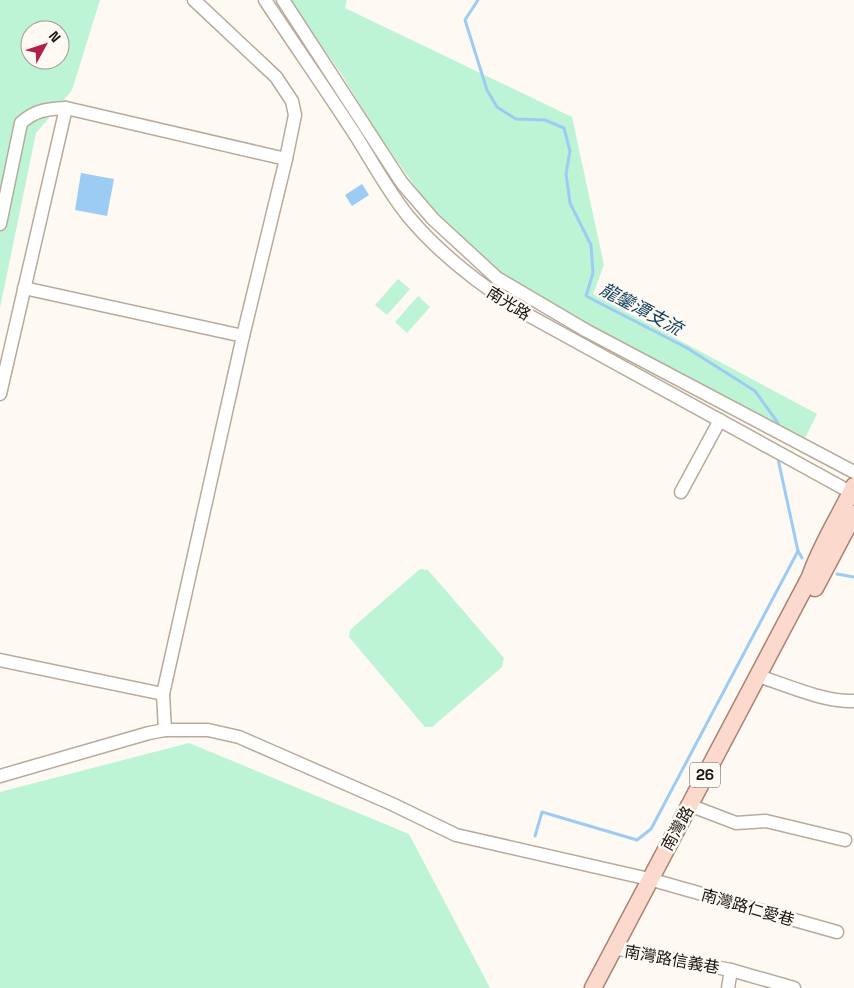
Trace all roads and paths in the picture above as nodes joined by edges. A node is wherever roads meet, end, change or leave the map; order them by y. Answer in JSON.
{"nodes":[{"id":1,"x":194,"y":0,"type":"edge"},
{"id":2,"x":265,"y":0,"type":"edge"},
{"id":3,"x":283,"y":0,"type":"edge"},
{"id":4,"x":66,"y":108,"type":"junction"},
{"id":5,"x":286,"y":160,"type":"junction"},
{"id":6,"x":0,"y":224,"type":"edge"},
{"id":7,"x":24,"y":288,"type":"junction"},
{"id":8,"x":243,"y":336,"type":"junction"},
{"id":9,"x":0,"y":394,"type":"edge"},
{"id":10,"x":720,"y":420,"type":"junction"},
{"id":11,"x":854,"y":472,"type":"edge"},
{"id":12,"x":853,"y":491,"type":"edge"},
{"id":13,"x":681,"y":492,"type":"dead end"},
{"id":14,"x":854,"y":514,"type":"edge"},
{"id":15,"x":837,"y":535,"type":"junction"},
{"id":16,"x":0,"y":660,"type":"edge"},
{"id":17,"x":763,"y":677,"type":"junction"},
{"id":18,"x":163,"y":694,"type":"junction"},
{"id":19,"x":854,"y":701,"type":"edge"},
{"id":20,"x":165,"y":730,"type":"junction"},
{"id":21,"x":0,"y":776,"type":"edge"},
{"id":22,"x":694,"y":807,"type":"junction"},
{"id":23,"x":846,"y":840,"type":"dead end"},
{"id":24,"x":654,"y":880,"type":"junction"},
{"id":25,"x":837,"y":932,"type":"dead end"},
{"id":26,"x":618,"y":950,"type":"junction"},
{"id":27,"x":731,"y":970,"type":"junction"},
{"id":28,"x":593,"y":988,"type":"edge"},
{"id":29,"x":604,"y":988,"type":"edge"},
{"id":30,"x":728,"y":988,"type":"edge"},
{"id":31,"x":794,"y":988,"type":"edge"}],
"edges":[{"from":1,"to":5,"type":"street"},
{"from":2,"to":10,"type":"street","name":"南光路"},
{"from":3,"to":11,"type":"street","name":"南光路"},
{"from":4,"to":5,"type":"street"},
{"from":4,"to":6,"type":"street"},
{"from":4,"to":7,"type":"street"},
{"from":5,"to":8,"type":"street"},
{"from":7,"to":8,"type":"street"},
{"from":7,"to":9,"type":"street"},
{"from":8,"to":18,"type":"street"},
{"from":10,"to":12,"type":"street","name":"南光路"},
{"from":10,"to":13,"type":"street"},
{"from":12,"to":15,"type":"main road","number":"26"},
{"from":14,"to":15,"type":"main road","number":"26"},
{"from":15,"to":17,"type":"main road","name":"南灣路","number":"26"},
{"from":16,"to":18,"type":"street"},
{"from":17,"to":19,"type":"street"},
{"from":17,"to":22,"type":"main road","name":"南灣路","number":"26"},
{"from":18,"to":20,"type":"street"},
{"from":20,"to":21,"type":"street","name":"南灣路仁愛巷"},
{"from":20,"to":24,"type":"street","name":"南灣路仁愛巷"},
{"from":22,"to":23,"type":"street"},
{"from":22,"to":24,"type":"main road","name":"南灣路","number":"26"},
{"from":24,"to":25,"type":"street","name":"南灣路仁愛巷"},
{"from":24,"to":26,"type":"main road","name":"南灣路","number":"26"},
{"from":26,"to":27,"type":"street","name":"南灣路信義巷"},
{"from":26,"to":28,"type":"main road","name":"南灣路","number":"26"},
{"from":26,"to":29,"type":"main road","name":"南灣路","number":"26"},
{"from":27,"to":30,"type":"street","name":"南灣路信義巷"},
{"from":27,"to":31,"type":"street","name":"南灣路信義巷"}]}
